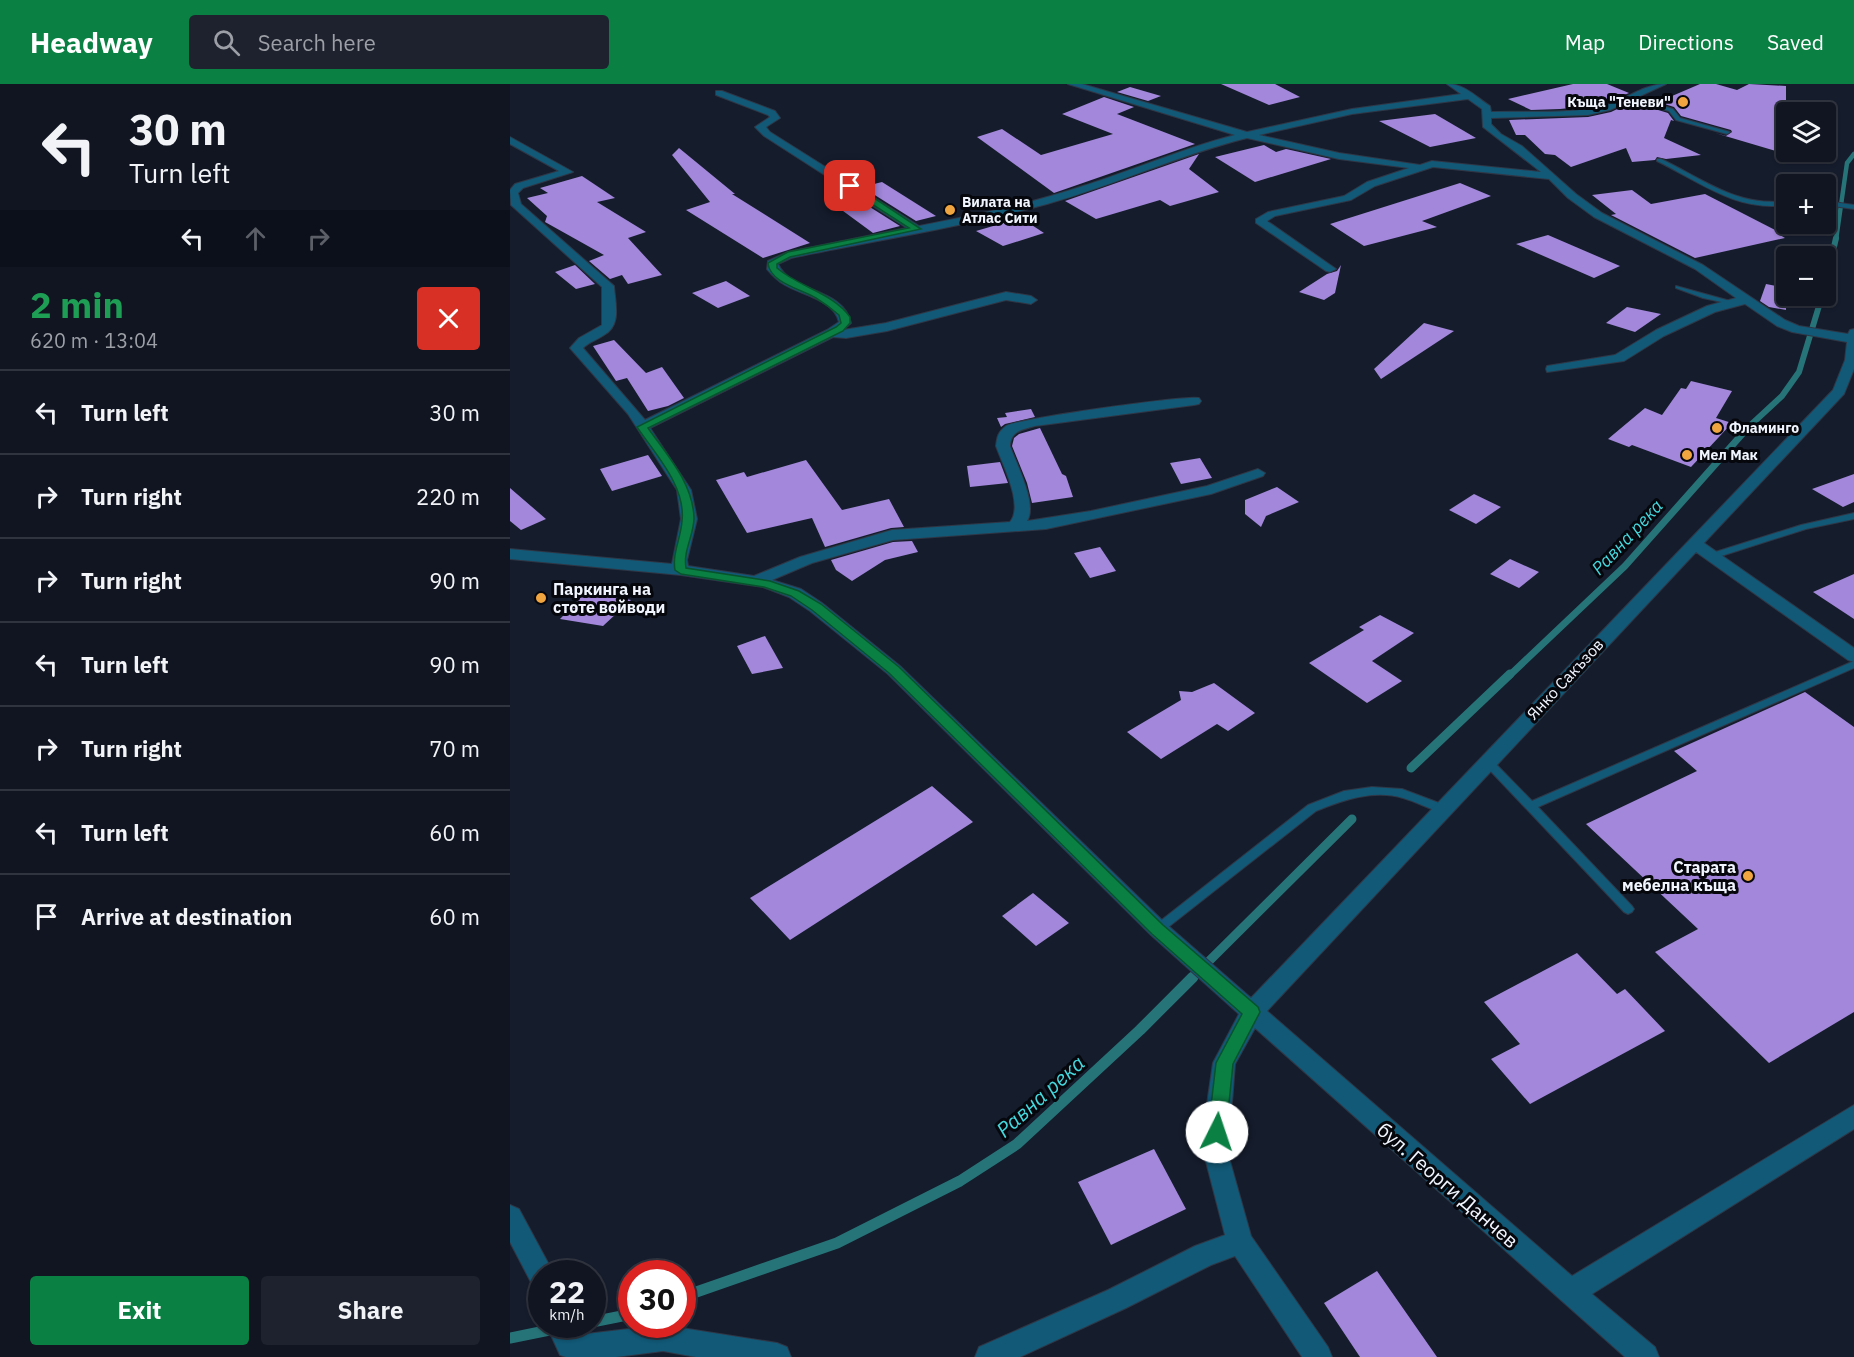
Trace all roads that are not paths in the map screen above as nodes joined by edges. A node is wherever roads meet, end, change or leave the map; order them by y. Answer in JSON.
{"nodes":[{"id":1,"x":1072,"y":84,"type":"edge"},
{"id":2,"x":1451,"y":84,"type":"edge"},
{"id":3,"x":1662,"y":84,"type":"edge"},
{"id":4,"x":719,"y":93,"type":"dead end"},
{"id":5,"x":1472,"y":96,"type":"junction"},
{"id":6,"x":1630,"y":98,"type":"junction"},
{"id":7,"x":1487,"y":116,"type":"junction"},
{"id":8,"x":1727,"y":132,"type":"dead end"},
{"id":9,"x":1251,"y":135,"type":"junction"},
{"id":10,"x":510,"y":140,"type":"edge"},
{"id":11,"x":1659,"y":160,"type":"dead end"},
{"id":12,"x":1424,"y":167,"type":"junction"},
{"id":13,"x":1552,"y":176,"type":"junction"},
{"id":14,"x":513,"y":189,"type":"edge"},
{"id":15,"x":1836,"y":204,"type":"edge"},
{"id":16,"x":1776,"y":205,"type":"edge"},
{"id":17,"x":1852,"y":207,"type":"edge"},
{"id":18,"x":916,"y":229,"type":"junction"},
{"id":19,"x":1330,"y":269,"type":"dead end"},
{"id":20,"x":1678,"y":287,"type":"dead end"},
{"id":21,"x":1031,"y":300,"type":"dead end"},
{"id":22,"x":1747,"y":300,"type":"junction"},
{"id":23,"x":1731,"y":302,"type":"junction"},
{"id":24,"x":831,"y":333,"type":"junction"},
{"id":25,"x":1853,"y":336,"type":"edge"},
{"id":26,"x":1552,"y":369,"type":"dead end"},
{"id":27,"x":1194,"y":401,"type":"dead end"},
{"id":28,"x":642,"y":427,"type":"junction"},
{"id":29,"x":1258,"y":473,"type":"dead end"},
{"id":30,"x":1854,"y":516,"type":"edge"},
{"id":31,"x":1014,"y":527,"type":"junction"},
{"id":32,"x":1694,"y":543,"type":"junction"},
{"id":33,"x":510,"y":554,"type":"edge"},
{"id":34,"x":1712,"y":556,"type":"junction"},
{"id":35,"x":681,"y":570,"type":"junction"},
{"id":36,"x":755,"y":582,"type":"junction"},
{"id":37,"x":1854,"y":656,"type":"edge"},
{"id":38,"x":1854,"y":664,"type":"edge"},
{"id":39,"x":1487,"y":762,"type":"junction"},
{"id":40,"x":1530,"y":806,"type":"junction"},
{"id":41,"x":1443,"y":809,"type":"junction"},
{"id":42,"x":1629,"y":909,"type":"dead end"},
{"id":43,"x":1158,"y":929,"type":"junction"},
{"id":44,"x":1252,"y":1012,"type":"junction"},
{"id":45,"x":1854,"y":1116,"type":"edge"},
{"id":46,"x":510,"y":1217,"type":"edge"},
{"id":47,"x":1240,"y":1242,"type":"junction"},
{"id":48,"x":533,"y":1260,"type":"edge"},
{"id":49,"x":1571,"y":1292,"type":"junction"},
{"id":50,"x":570,"y":1338,"type":"edge"},
{"id":51,"x":777,"y":1357,"type":"edge"},
{"id":52,"x":988,"y":1357,"type":"edge"},
{"id":53,"x":1318,"y":1357,"type":"edge"},
{"id":54,"x":1645,"y":1357,"type":"edge"}],
"edges":[{"from":1,"to":9,"type":"street"},
{"from":2,"to":5,"type":"street"},
{"from":3,"to":6,"type":"street"},
{"from":4,"to":18,"type":"street"},
{"from":5,"to":7,"type":"street"},
{"from":5,"to":9,"type":"street"},
{"from":6,"to":7,"type":"street"},
{"from":6,"to":8,"type":"lane"},
{"from":7,"to":13,"type":"street"},
{"from":9,"to":12,"type":"street"},
{"from":9,"to":18,"type":"street"},
{"from":10,"to":14,"type":"street"},
{"from":11,"to":16,"type":"lane"},
{"from":12,"to":13,"type":"street"},
{"from":12,"to":19,"type":"street"},
{"from":13,"to":22,"type":"street"},
{"from":14,"to":28,"type":"street"},
{"from":15,"to":17,"type":"lane"},
{"from":18,"to":24,"type":"street"},
{"from":20,"to":23,"type":"lane"},
{"from":21,"to":24,"type":"street"},
{"from":22,"to":23,"type":"street"},
{"from":22,"to":25,"type":"street"},
{"from":23,"to":26,"type":"street"},
{"from":24,"to":28,"type":"street"},
{"from":25,"to":32,"type":"street","name":"Янко Сакъзов"},
{"from":27,"to":31,"type":"street"},
{"from":28,"to":35,"type":"street"},
{"from":29,"to":31,"type":"street"},
{"from":30,"to":34,"type":"lane"},
{"from":31,"to":36,"type":"street"},
{"from":32,"to":34,"type":"street"},
{"from":32,"to":39,"type":"street","name":"Янко Сакъзов"},
{"from":33,"to":35,"type":"street","name":"бул. Георги Данчев"},
{"from":34,"to":37,"type":"street"},
{"from":35,"to":36,"type":"street","name":"бул. Георги Данчев"},
{"from":36,"to":43,"type":"street","name":"бул. Георги Данчев"},
{"from":38,"to":40,"type":"lane"},
{"from":39,"to":40,"type":"lane"},
{"from":39,"to":41,"type":"street","name":"Янко Сакъзов"},
{"from":40,"to":42,"type":"lane"},
{"from":41,"to":43,"type":"lane"},
{"from":41,"to":44,"type":"street","name":"Янко Сакъзов"},
{"from":43,"to":44,"type":"street","name":"бул. Георги Данчев"},
{"from":44,"to":47,"type":"street","name":"Янко Сакъзов"},
{"from":44,"to":49,"type":"street","name":"бул. Георги Данчев"},
{"from":45,"to":49,"type":"street"},
{"from":46,"to":48,"type":"street"},
{"from":47,"to":52,"type":"street"},
{"from":47,"to":53,"type":"street","name":"Янко Сакъзов"},
{"from":49,"to":54,"type":"street","name":"бул. Георги Данчев"},
{"from":50,"to":51,"type":"street"}]}
